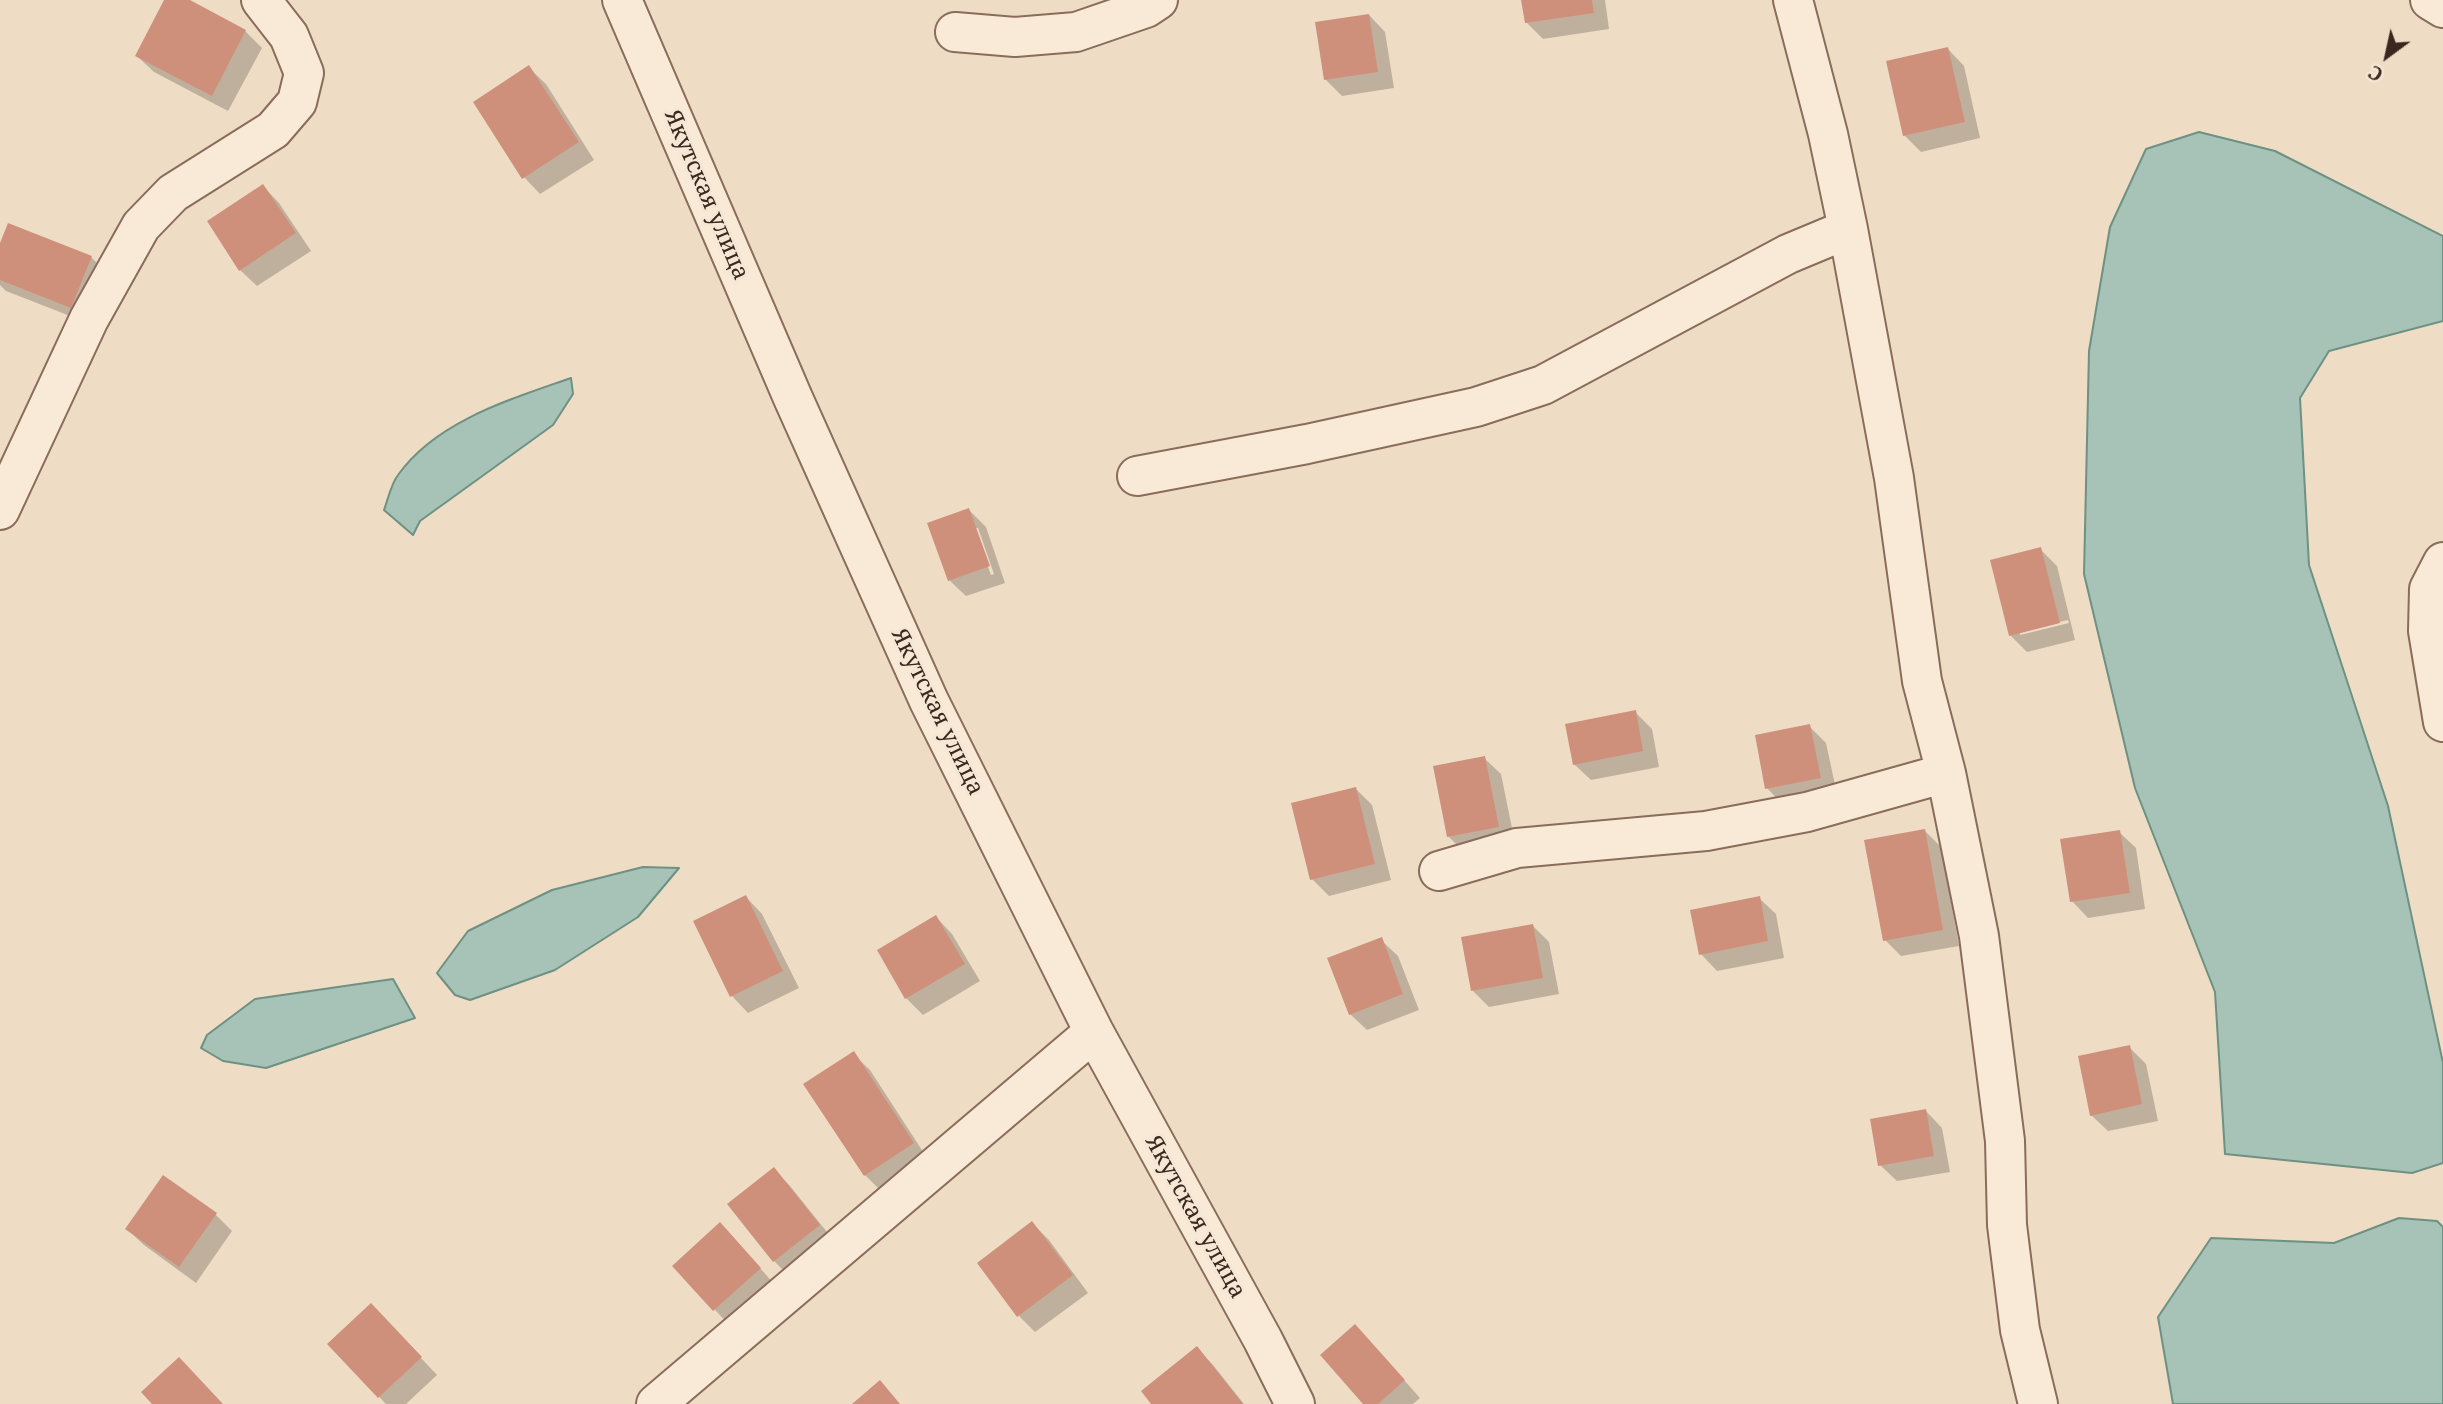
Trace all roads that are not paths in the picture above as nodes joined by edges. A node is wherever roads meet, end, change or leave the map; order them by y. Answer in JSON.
{"nodes":[{"id":1,"x":261,"y":0,"type":"edge"},
{"id":2,"x":622,"y":0,"type":"edge"},
{"id":3,"x":1158,"y":0,"type":"edge"},
{"id":4,"x":1793,"y":0,"type":"edge"},
{"id":5,"x":2430,"y":0,"type":"edge"},
{"id":6,"x":2443,"y":8,"type":"edge"},
{"id":7,"x":955,"y":32,"type":"dead end"},
{"id":8,"x":1848,"y":229,"type":"junction"},
{"id":9,"x":1137,"y":475,"type":"dead end"},
{"id":10,"x":0,"y":510,"type":"edge"},
{"id":11,"x":2443,"y":562,"type":"edge"},
{"id":12,"x":2443,"y":722,"type":"edge"},
{"id":13,"x":1946,"y":773,"type":"junction"},
{"id":14,"x":1439,"y":871,"type":"dead end"},
{"id":15,"x":1094,"y":1032,"type":"junction"},
{"id":16,"x":656,"y":1404,"type":"edge"},
{"id":17,"x":1294,"y":1404,"type":"edge"},
{"id":18,"x":2038,"y":1404,"type":"edge"}],
"edges":[{"from":1,"to":10,"type":"street"},
{"from":2,"to":15,"type":"street","name":"Якутская улица"},
{"from":3,"to":7,"type":"street"},
{"from":4,"to":8,"type":"street"},
{"from":5,"to":6,"type":"street"},
{"from":8,"to":9,"type":"street"},
{"from":8,"to":13,"type":"street"},
{"from":11,"to":12,"type":"street"},
{"from":13,"to":14,"type":"street"},
{"from":13,"to":18,"type":"street"},
{"from":15,"to":16,"type":"street"},
{"from":15,"to":17,"type":"street","name":"Якутская улица"}]}
